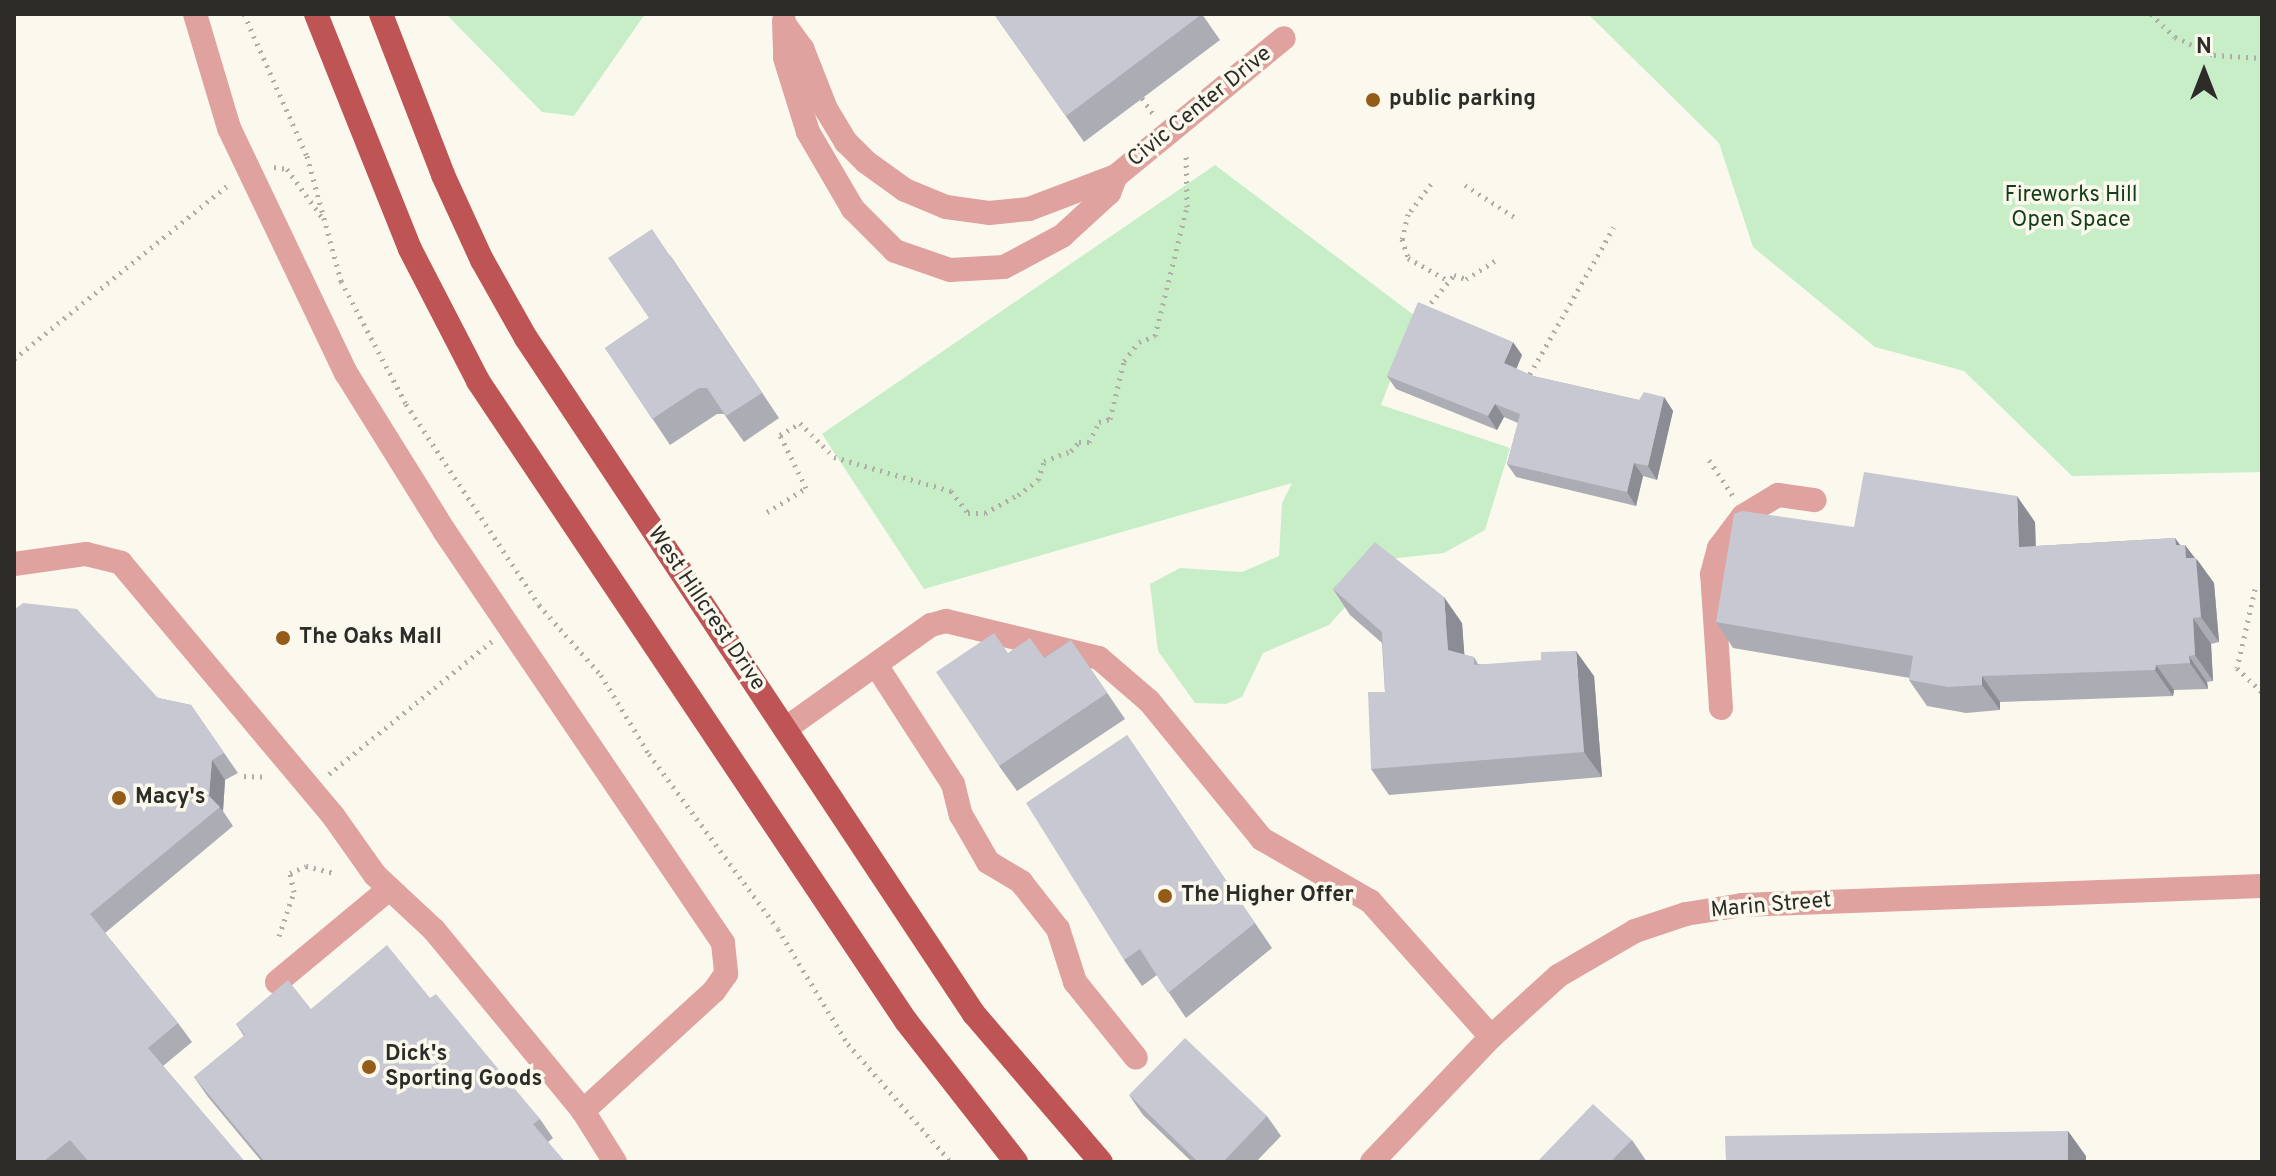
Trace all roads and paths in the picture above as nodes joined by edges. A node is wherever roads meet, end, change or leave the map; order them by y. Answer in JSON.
{"nodes":[{"id":1,"x":195,"y":14,"type":"edge"},
{"id":2,"x":244,"y":14,"type":"edge"},
{"id":3,"x":316,"y":14,"type":"edge"},
{"id":4,"x":381,"y":14,"type":"edge"},
{"id":5,"x":2151,"y":14,"type":"edge"},
{"id":6,"x":783,"y":20,"type":"edge"},
{"id":7,"x":1284,"y":38,"type":"dead end"},
{"id":8,"x":2262,"y":58,"type":"edge"},
{"id":9,"x":1142,"y":98,"type":"dead end"},
{"id":10,"x":1153,"y":114,"type":"dead end"},
{"id":11,"x":1185,"y":147,"type":"dead end"},
{"id":12,"x":272,"y":167,"type":"dead end"},
{"id":13,"x":1116,"y":176,"type":"junction"},
{"id":14,"x":231,"y":183,"type":"dead end"},
{"id":15,"x":1431,"y":184,"type":"dead end"},
{"id":16,"x":1465,"y":185,"type":"dead end"},
{"id":17,"x":1519,"y":220,"type":"dead end"},
{"id":18,"x":325,"y":221,"type":"junction"},
{"id":19,"x":1614,"y":227,"type":"dead end"},
{"id":20,"x":1495,"y":261,"type":"dead end"},
{"id":21,"x":1447,"y":280,"type":"junction"},
{"id":22,"x":1421,"y":317,"type":"edge"},
{"id":23,"x":14,"y":359,"type":"edge"},
{"id":24,"x":1525,"y":382,"type":"edge"},
{"id":25,"x":1709,"y":460,"type":"dead end"},
{"id":26,"x":1815,"y":500,"type":"dead end"},
{"id":27,"x":767,"y":512,"type":"dead end"},
{"id":28,"x":1743,"y":516,"type":"junction"},
{"id":29,"x":14,"y":564,"type":"edge"},
{"id":30,"x":2262,"y":589,"type":"edge"},
{"id":31,"x":493,"y":639,"type":"dead end"},
{"id":32,"x":876,"y":665,"type":"junction"},
{"id":33,"x":2262,"y":692,"type":"edge"},
{"id":34,"x":1721,"y":708,"type":"dead end"},
{"id":35,"x":785,"y":729,"type":"junction"},
{"id":36,"x":244,"y":776,"type":"dead end"},
{"id":37,"x":272,"y":777,"type":"dead end"},
{"id":38,"x":325,"y":777,"type":"dead end"},
{"id":39,"x":334,"y":873,"type":"dead end"},
{"id":40,"x":2262,"y":886,"type":"edge"},
{"id":41,"x":389,"y":889,"type":"junction"},
{"id":42,"x":279,"y":936,"type":"dead end"},
{"id":43,"x":277,"y":982,"type":"dead end"},
{"id":44,"x":1491,"y":1037,"type":"junction"},
{"id":45,"x":1136,"y":1058,"type":"dead end"},
{"id":46,"x":583,"y":1111,"type":"junction"},
{"id":47,"x":615,"y":1162,"type":"edge"},
{"id":48,"x":951,"y":1162,"type":"edge"},
{"id":49,"x":1016,"y":1162,"type":"edge"},
{"id":50,"x":1101,"y":1162,"type":"edge"},
{"id":51,"x":1372,"y":1162,"type":"edge"}],
"edges":[{"from":1,"to":46,"type":"street"},
{"from":2,"to":18,"type":"path"},
{"from":3,"to":49,"type":"main road"},
{"from":4,"to":35,"type":"main road","name":"West Hillcrest Drive"},
{"from":5,"to":8,"type":"path"},
{"from":6,"to":13,"type":"street","name":"Civic Center Drive"},
{"from":6,"to":13,"type":"street","name":"Civic Center Drive"},
{"from":7,"to":13,"type":"street","name":"Civic Center Drive"},
{"from":9,"to":10,"type":"path"},
{"from":11,"to":27,"type":"path"},
{"from":12,"to":18,"type":"path"},
{"from":14,"to":23,"type":"path"},
{"from":15,"to":21,"type":"path"},
{"from":16,"to":17,"type":"path"},
{"from":18,"to":48,"type":"path"},
{"from":19,"to":24,"type":"path"},
{"from":20,"to":21,"type":"path"},
{"from":21,"to":22,"type":"path"},
{"from":25,"to":28,"type":"path"},
{"from":26,"to":28,"type":"street"},
{"from":28,"to":34,"type":"street"},
{"from":29,"to":41,"type":"street"},
{"from":30,"to":33,"type":"path"},
{"from":31,"to":38,"type":"path"},
{"from":32,"to":35,"type":"street"},
{"from":32,"to":44,"type":"street"},
{"from":32,"to":45,"type":"street"},
{"from":35,"to":50,"type":"main road","name":"West Hillcrest Drive"},
{"from":36,"to":37,"type":"path"},
{"from":39,"to":42,"type":"path"},
{"from":40,"to":44,"type":"street","name":"Marin Street"},
{"from":41,"to":43,"type":"street"},
{"from":41,"to":46,"type":"street"},
{"from":44,"to":51,"type":"street","name":"Marin Street"},
{"from":46,"to":47,"type":"street"}]}
